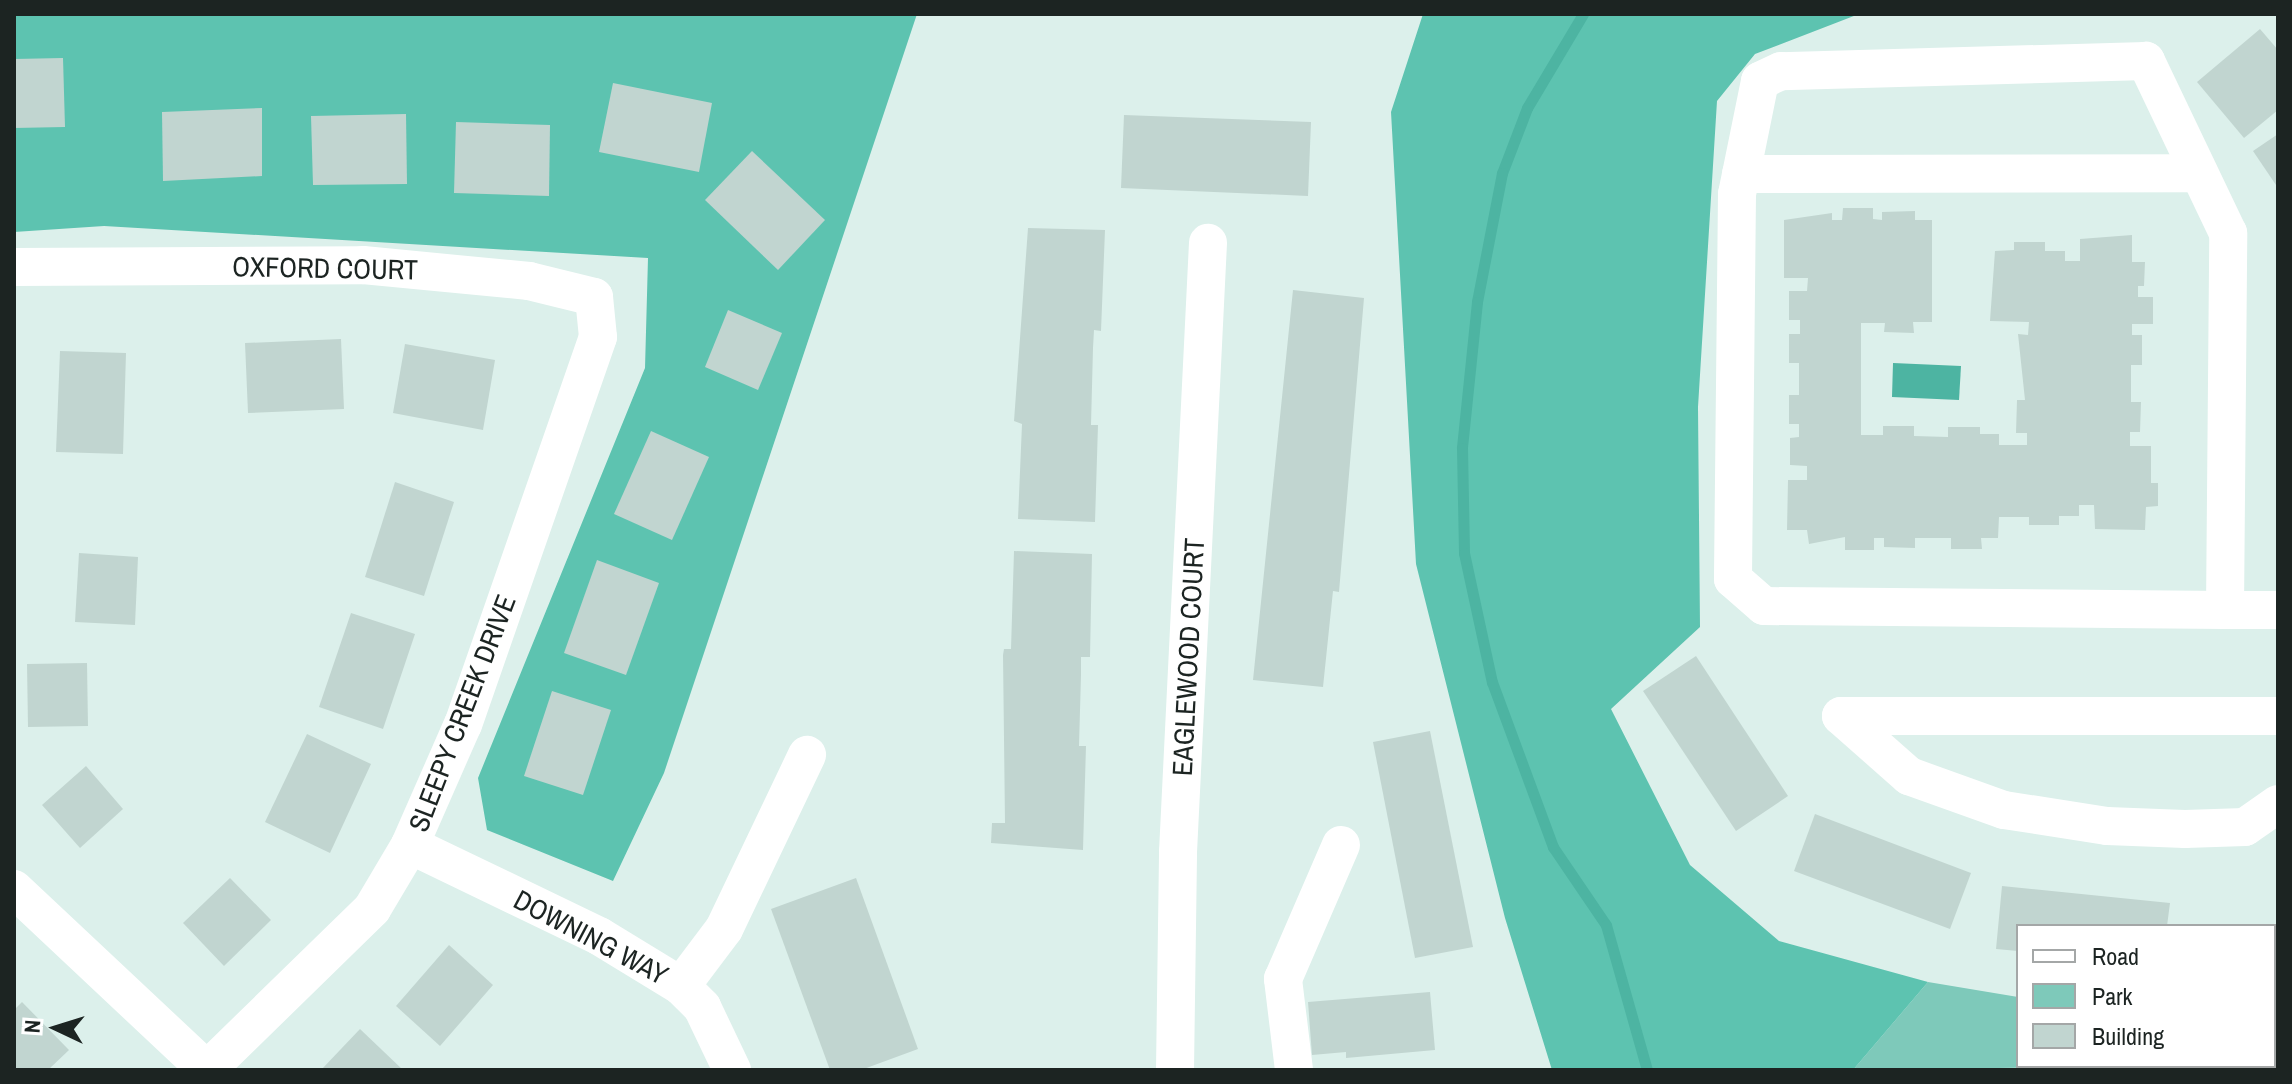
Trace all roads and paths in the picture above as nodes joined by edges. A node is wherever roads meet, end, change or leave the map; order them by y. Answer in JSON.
{"nodes":[{"id":1,"x":2199,"y":173,"type":"junction"},
{"id":2,"x":1741,"y":174,"type":"junction"},
{"id":3,"x":1208,"y":243,"type":"dead end"},
{"id":4,"x":14,"y":267,"type":"edge"},
{"id":5,"x":598,"y":337,"type":"joint"},
{"id":6,"x":2225,"y":610,"type":"junction"},
{"id":7,"x":2278,"y":610,"type":"edge"},
{"id":8,"x":2278,"y":716,"type":"edge"},
{"id":9,"x":807,"y":755,"type":"dead end"},
{"id":10,"x":2278,"y":804,"type":"edge"},
{"id":11,"x":410,"y":845,"type":"junction"},
{"id":12,"x":1341,"y":845,"type":"dead end"},
{"id":13,"x":14,"y":889,"type":"edge"},
{"id":14,"x":681,"y":986,"type":"junction"},
{"id":15,"x":207,"y":1070,"type":"edge"},
{"id":16,"x":732,"y":1070,"type":"edge"},
{"id":17,"x":1175,"y":1070,"type":"edge"},
{"id":18,"x":1294,"y":1070,"type":"edge"}],
"edges":[{"from":1,"to":2,"type":"street"},
{"from":1,"to":2,"type":"street"},
{"from":1,"to":6,"type":"street"},
{"from":2,"to":6,"type":"street"},
{"from":3,"to":17,"type":"street","name":"EAGLEWOOD COURT"},
{"from":4,"to":5,"type":"street","name":"OXFORD COURT"},
{"from":5,"to":11,"type":"street","name":"SLEEPY CREEK DRIVE"},
{"from":6,"to":7,"type":"street"},
{"from":8,"to":10,"type":"street"},
{"from":9,"to":14,"type":"street"},
{"from":11,"to":14,"type":"street","name":"DOWNING WAY"},
{"from":11,"to":15,"type":"street","name":"SLEEPY CREEK DRIVE"},
{"from":12,"to":18,"type":"street"},
{"from":13,"to":15,"type":"street"},
{"from":14,"to":16,"type":"street","name":"DOWNING WAY"}]}
